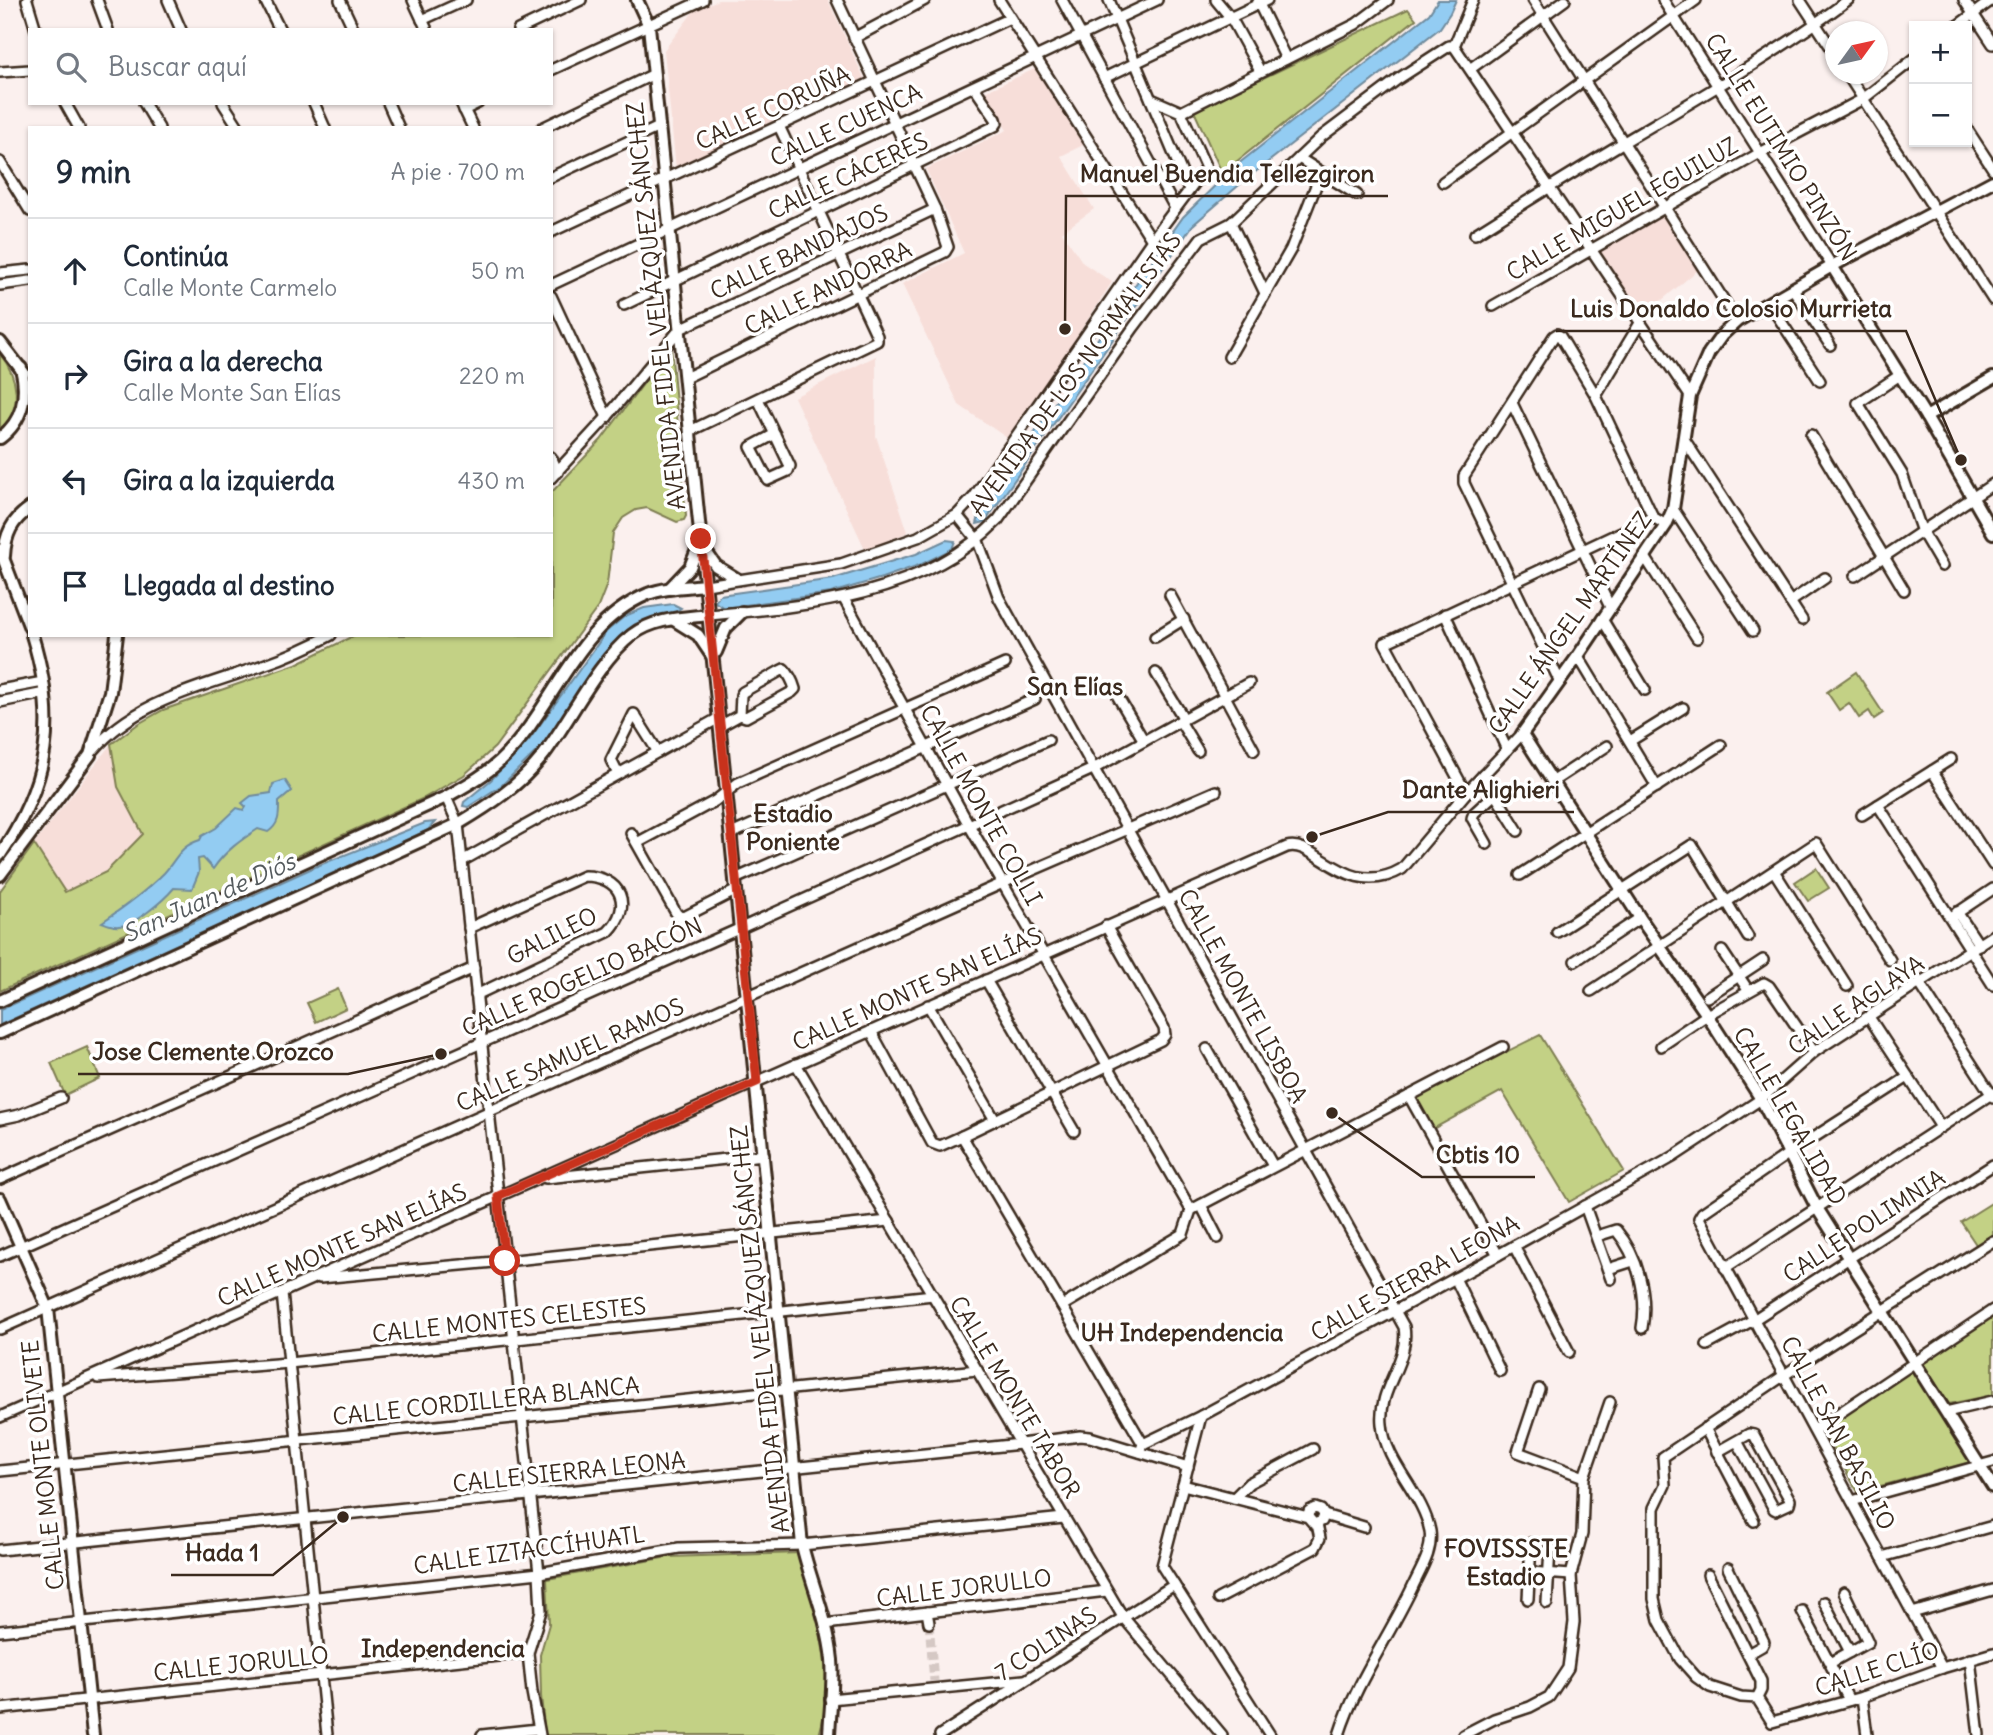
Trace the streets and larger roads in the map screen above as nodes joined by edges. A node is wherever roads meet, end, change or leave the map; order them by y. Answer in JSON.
{"nodes":[{"id":1,"x":27,"y":0,"type":"edge"},
{"id":2,"x":97,"y":0,"type":"edge"},
{"id":3,"x":168,"y":0,"type":"edge"},
{"id":4,"x":265,"y":0,"type":"edge"},
{"id":5,"x":340,"y":0,"type":"edge"},
{"id":6,"x":413,"y":0,"type":"edge"},
{"id":7,"x":466,"y":0,"type":"edge"},
{"id":8,"x":581,"y":0,"type":"edge"},
{"id":9,"x":637,"y":0,"type":"edge"},
{"id":10,"x":703,"y":0,"type":"edge"},
{"id":11,"x":837,"y":0,"type":"edge"},
{"id":12,"x":925,"y":0,"type":"edge"},
{"id":13,"x":999,"y":0,"type":"edge"},
{"id":14,"x":1062,"y":0,"type":"edge"},
{"id":15,"x":1109,"y":0,"type":"edge"},
{"id":16,"x":1157,"y":0,"type":"edge"},
{"id":17,"x":1216,"y":0,"type":"edge"},
{"id":18,"x":1388,"y":0,"type":"edge"},
{"id":19,"x":1473,"y":0,"type":"edge"},
{"id":20,"x":1533,"y":0,"type":"edge"},
{"id":21,"x":1565,"y":0,"type":"edge"},
{"id":22,"x":1663,"y":0,"type":"edge"},
{"id":23,"x":1696,"y":0,"type":"edge"},
{"id":24,"x":1800,"y":0,"type":"edge"},
{"id":25,"x":1849,"y":0,"type":"edge"},
{"id":26,"x":1964,"y":0,"type":"edge"},
{"id":27,"x":1992,"y":0,"type":"edge"},
{"id":28,"x":1261,"y":1,"type":"edge"},
{"id":29,"x":1973,"y":14,"type":"junction"},
{"id":30,"x":1543,"y":16,"type":"junction"},
{"id":31,"x":1673,"y":17,"type":"junction"},
{"id":32,"x":1010,"y":18,"type":"junction"},
{"id":33,"x":1231,"y":18,"type":"junction"},
{"id":34,"x":1117,"y":19,"type":"junction"},
{"id":35,"x":1964,"y":21,"type":"edge"},
{"id":36,"x":1816,"y":24,"type":"junction"},
{"id":37,"x":424,"y":25,"type":"edge"},
{"id":38,"x":649,"y":26,"type":"junction"},
{"id":39,"x":35,"y":28,"type":"edge"},
{"id":40,"x":107,"y":28,"type":"edge"},
{"id":41,"x":180,"y":28,"type":"edge"},
{"id":42,"x":279,"y":28,"type":"edge"},
{"id":43,"x":353,"y":28,"type":"edge"},
{"id":44,"x":522,"y":28,"type":"edge"},
{"id":45,"x":1082,"y":36,"type":"junction"},
{"id":46,"x":855,"y":38,"type":"junction"},
{"id":47,"x":1825,"y":38,"type":"edge"},
{"id":48,"x":1993,"y":44,"type":"edge"},
{"id":49,"x":1454,"y":46,"type":"junction"},
{"id":50,"x":1035,"y":58,"type":"junction"},
{"id":51,"x":1286,"y":59,"type":"junction"},
{"id":52,"x":1136,"y":63,"type":"junction"},
{"id":53,"x":1909,"y":63,"type":"edge"},
{"id":54,"x":553,"y":69,"type":"edge"},
{"id":55,"x":1470,"y":69,"type":"junction"},
{"id":56,"x":28,"y":70,"type":"edge"},
{"id":57,"x":1260,"y":71,"type":"junction"},
{"id":58,"x":0,"y":72,"type":"edge"},
{"id":59,"x":654,"y":74,"type":"junction"},
{"id":60,"x":1104,"y":78,"type":"junction"},
{"id":61,"x":1586,"y":80,"type":"junction"},
{"id":62,"x":875,"y":81,"type":"junction"},
{"id":63,"x":1853,"y":84,"type":"edge"},
{"id":64,"x":974,"y":87,"type":"junction"},
{"id":65,"x":1718,"y":87,"type":"junction"},
{"id":66,"x":1151,"y":99,"type":"junction"},
{"id":67,"x":1863,"y":99,"type":"junction"},
{"id":68,"x":66,"y":105,"type":"edge"},
{"id":69,"x":145,"y":105,"type":"edge"},
{"id":70,"x":224,"y":105,"type":"edge"},
{"id":71,"x":315,"y":105,"type":"edge"},
{"id":72,"x":389,"y":105,"type":"edge"},
{"id":73,"x":463,"y":106,"type":"edge"},
{"id":74,"x":1181,"y":112,"type":"junction"},
{"id":75,"x":895,"y":124,"type":"junction"},
{"id":76,"x":78,"y":126,"type":"edge"},
{"id":77,"x":158,"y":126,"type":"edge"},
{"id":78,"x":238,"y":126,"type":"edge"},
{"id":79,"x":325,"y":126,"type":"edge"},
{"id":80,"x":398,"y":126,"type":"edge"},
{"id":81,"x":471,"y":126,"type":"edge"},
{"id":82,"x":546,"y":126,"type":"edge"},
{"id":83,"x":779,"y":126,"type":"junction"},
{"id":84,"x":659,"y":127,"type":"junction"},
{"id":85,"x":1513,"y":134,"type":"junction"},
{"id":86,"x":1972,"y":137,"type":"edge"},
{"id":87,"x":1624,"y":142,"type":"junction"},
{"id":88,"x":1760,"y":153,"type":"junction"},
{"id":89,"x":1299,"y":158,"type":"junction"},
{"id":90,"x":0,"y":162,"type":"edge"},
{"id":91,"x":915,"y":166,"type":"junction"},
{"id":92,"x":799,"y":169,"type":"junction"},
{"id":93,"x":1993,"y":169,"type":"edge"},
{"id":94,"x":1321,"y":173,"type":"junction"},
{"id":95,"x":553,"y":176,"type":"edge"},
{"id":96,"x":664,"y":181,"type":"junction"},
{"id":97,"x":1993,"y":181,"type":"edge"},
{"id":98,"x":1443,"y":183,"type":"dead end"},
{"id":99,"x":1548,"y":187,"type":"junction"},
{"id":100,"x":1189,"y":190,"type":"junction"},
{"id":101,"x":1357,"y":195,"type":"dead end"},
{"id":102,"x":1666,"y":206,"type":"junction"},
{"id":103,"x":28,"y":208,"type":"edge"},
{"id":104,"x":1175,"y":208,"type":"junction"},
{"id":105,"x":935,"y":209,"type":"junction"},
{"id":106,"x":819,"y":211,"type":"junction"},
{"id":107,"x":1935,"y":213,"type":"junction"},
{"id":108,"x":1231,"y":223,"type":"junction"},
{"id":109,"x":670,"y":230,"type":"junction"},
{"id":110,"x":553,"y":231,"type":"edge"},
{"id":111,"x":1475,"y":234,"type":"dead end"},
{"id":112,"x":1152,"y":240,"type":"junction"},
{"id":113,"x":1590,"y":249,"type":"junction"},
{"id":114,"x":839,"y":255,"type":"junction"},
{"id":115,"x":1832,"y":266,"type":"junction"},
{"id":116,"x":28,"y":270,"type":"edge"},
{"id":117,"x":0,"y":273,"type":"edge"},
{"id":118,"x":675,"y":279,"type":"junction"},
{"id":119,"x":28,"y":281,"type":"edge"},
{"id":120,"x":553,"y":284,"type":"edge"},
{"id":121,"x":0,"y":285,"type":"edge"},
{"id":122,"x":1793,"y":289,"type":"junction"},
{"id":123,"x":1265,"y":293,"type":"junction"},
{"id":124,"x":858,"y":296,"type":"junction"},
{"id":125,"x":553,"y":300,"type":"edge"},
{"id":126,"x":1993,"y":300,"type":"edge"},
{"id":127,"x":1769,"y":303,"type":"junction"},
{"id":128,"x":624,"y":305,"type":"dead end"},
{"id":129,"x":1493,"y":306,"type":"dead end"},
{"id":130,"x":1737,"y":321,"type":"junction"},
{"id":131,"x":1640,"y":323,"type":"junction"},
{"id":132,"x":680,"y":329,"type":"junction"},
{"id":133,"x":0,"y":342,"type":"edge"},
{"id":134,"x":1830,"y":345,"type":"dead end"},
{"id":135,"x":1229,"y":357,"type":"dead end"},
{"id":136,"x":21,"y":368,"type":"junction"},
{"id":137,"x":1900,"y":375,"type":"junction"},
{"id":138,"x":685,"y":377,"type":"junction"},
{"id":139,"x":28,"y":378,"type":"edge"},
{"id":140,"x":1993,"y":378,"type":"edge"},
{"id":141,"x":1820,"y":381,"type":"dead end"},
{"id":142,"x":1597,"y":396,"type":"junction"},
{"id":143,"x":1690,"y":396,"type":"junction"},
{"id":144,"x":758,"y":399,"type":"junction"},
{"id":145,"x":1512,"y":403,"type":"junction"},
{"id":146,"x":607,"y":417,"type":"junction"},
{"id":147,"x":1926,"y":417,"type":"junction"},
{"id":148,"x":690,"y":431,"type":"junction"},
{"id":149,"x":775,"y":434,"type":"junction"},
{"id":150,"x":1811,"y":435,"type":"dead end"},
{"id":151,"x":0,"y":438,"type":"edge"},
{"id":152,"x":1684,"y":439,"type":"junction"},
{"id":153,"x":555,"y":475,"type":"edge"},
{"id":154,"x":1993,"y":484,"type":"edge"},
{"id":155,"x":1972,"y":498,"type":"junction"},
{"id":156,"x":1673,"y":509,"type":"junction"},
{"id":157,"x":28,"y":510,"type":"edge"},
{"id":158,"x":957,"y":515,"type":"junction"},
{"id":159,"x":1653,"y":517,"type":"junction"},
{"id":160,"x":1666,"y":525,"type":"junction"},
{"id":161,"x":1922,"y":532,"type":"junction"},
{"id":162,"x":1993,"y":533,"type":"edge"},
{"id":163,"x":701,"y":539,"type":"junction"},
{"id":164,"x":978,"y":541,"type":"junction"},
{"id":165,"x":1582,"y":549,"type":"junction"},
{"id":166,"x":2,"y":554,"type":"edge"},
{"id":167,"x":1645,"y":556,"type":"junction"},
{"id":168,"x":1884,"y":557,"type":"junction"},
{"id":169,"x":1942,"y":566,"type":"dead end"},
{"id":170,"x":1855,"y":576,"type":"dead end"},
{"id":171,"x":1825,"y":578,"type":"dead end"},
{"id":172,"x":737,"y":579,"type":"junction"},
{"id":173,"x":1512,"y":583,"type":"junction"},
{"id":174,"x":706,"y":585,"type":"junction"},
{"id":175,"x":670,"y":588,"type":"junction"},
{"id":176,"x":1904,"y":590,"type":"dead end"},
{"id":177,"x":1170,"y":595,"type":"dead end"},
{"id":178,"x":844,"y":599,"type":"junction"},
{"id":179,"x":1790,"y":602,"type":"junction"},
{"id":180,"x":1610,"y":607,"type":"junction"},
{"id":181,"x":742,"y":612,"type":"junction"},
{"id":182,"x":1445,"y":614,"type":"junction"},
{"id":183,"x":709,"y":615,"type":"junction"},
{"id":184,"x":671,"y":619,"type":"junction"},
{"id":185,"x":1184,"y":619,"type":"junction"},
{"id":186,"x":1602,"y":619,"type":"junction"},
{"id":187,"x":1801,"y":620,"type":"dead end"},
{"id":188,"x":28,"y":623,"type":"edge"},
{"id":189,"x":1753,"y":631,"type":"dead end"},
{"id":190,"x":32,"y":637,"type":"edge"},
{"id":191,"x":117,"y":637,"type":"edge"},
{"id":192,"x":326,"y":637,"type":"edge"},
{"id":193,"x":1155,"y":637,"type":"dead end"},
{"id":194,"x":1697,"y":638,"type":"dead end"},
{"id":195,"x":1578,"y":656,"type":"junction"},
{"id":196,"x":1005,"y":664,"type":"dead end"},
{"id":197,"x":715,"y":666,"type":"junction"},
{"id":198,"x":1156,"y":673,"type":"dead end"},
{"id":199,"x":1560,"y":681,"type":"junction"},
{"id":200,"x":1249,"y":683,"type":"dead end"},
{"id":201,"x":44,"y":687,"type":"junction"},
{"id":202,"x":0,"y":690,"type":"edge"},
{"id":203,"x":1645,"y":690,"type":"dead end"},
{"id":204,"x":1118,"y":696,"type":"dead end"},
{"id":205,"x":1224,"y":697,"type":"junction"},
{"id":206,"x":1035,"y":699,"type":"dead end"},
{"id":207,"x":0,"y":702,"type":"edge"},
{"id":208,"x":904,"y":708,"type":"junction"},
{"id":209,"x":1683,"y":708,"type":"dead end"},
{"id":210,"x":740,"y":715,"type":"junction"},
{"id":211,"x":1182,"y":720,"type":"junction"},
{"id":212,"x":720,"y":722,"type":"junction"},
{"id":213,"x":1521,"y":734,"type":"junction"},
{"id":214,"x":1048,"y":740,"type":"dead end"},
{"id":215,"x":1144,"y":741,"type":"junction"},
{"id":216,"x":1630,"y":741,"type":"junction"},
{"id":217,"x":1721,"y":745,"type":"dead end"},
{"id":218,"x":1607,"y":747,"type":"dead end"},
{"id":219,"x":926,"y":748,"type":"junction"},
{"id":220,"x":1254,"y":750,"type":"dead end"},
{"id":221,"x":1507,"y":750,"type":"junction"},
{"id":222,"x":1198,"y":751,"type":"dead end"},
{"id":223,"x":658,"y":752,"type":"junction"},
{"id":224,"x":90,"y":755,"type":"junction"},
{"id":225,"x":1951,"y":759,"type":"dead end"},
{"id":226,"x":1095,"y":768,"type":"junction"},
{"id":227,"x":1932,"y":771,"type":"junction"},
{"id":228,"x":618,"y":774,"type":"junction"},
{"id":229,"x":1483,"y":775,"type":"junction"},
{"id":230,"x":1552,"y":782,"type":"junction"},
{"id":231,"x":947,"y":785,"type":"junction"},
{"id":232,"x":1657,"y":787,"type":"junction"},
{"id":233,"x":726,"y":791,"type":"junction"},
{"id":234,"x":1216,"y":791,"type":"dead end"},
{"id":235,"x":1466,"y":793,"type":"junction"},
{"id":236,"x":1495,"y":794,"type":"junction"},
{"id":237,"x":446,"y":797,"type":"junction"},
{"id":238,"x":1878,"y":805,"type":"junction"},
{"id":239,"x":1862,"y":815,"type":"dead end"},
{"id":240,"x":458,"y":824,"type":"junction"},
{"id":241,"x":969,"y":825,"type":"junction"},
{"id":242,"x":37,"y":827,"type":"junction"},
{"id":243,"x":1128,"y":829,"type":"junction"},
{"id":244,"x":1518,"y":831,"type":"dead end"},
{"id":245,"x":631,"y":833,"type":"dead end"},
{"id":246,"x":1585,"y":833,"type":"junction"},
{"id":247,"x":731,"y":834,"type":"junction"},
{"id":248,"x":637,"y":843,"type":"junction"},
{"id":249,"x":8,"y":844,"type":"junction"},
{"id":250,"x":1487,"y":844,"type":"dead end"},
{"id":251,"x":0,"y":855,"type":"edge"},
{"id":252,"x":462,"y":861,"type":"junction"},
{"id":253,"x":1993,"y":865,"type":"edge"},
{"id":254,"x":1774,"y":870,"type":"junction"},
{"id":255,"x":0,"y":875,"type":"edge"},
{"id":256,"x":1391,"y":876,"type":"joint"},
{"id":257,"x":1520,"y":876,"type":"dead end"},
{"id":258,"x":1003,"y":883,"type":"junction"},
{"id":259,"x":736,"y":885,"type":"junction"},
{"id":260,"x":1993,"y":889,"type":"edge"},
{"id":261,"x":1622,"y":890,"type":"junction"},
{"id":262,"x":1167,"y":899,"type":"junction"},
{"id":263,"x":1726,"y":902,"type":"junction"},
{"id":264,"x":1954,"y":914,"type":"junction"},
{"id":265,"x":1640,"y":918,"type":"junction"},
{"id":266,"x":1106,"y":926,"type":"junction"},
{"id":267,"x":469,"y":928,"type":"junction"},
{"id":268,"x":741,"y":928,"type":"junction"},
{"id":269,"x":1558,"y":932,"type":"dead end"},
{"id":270,"x":1993,"y":936,"type":"edge"},
{"id":271,"x":1748,"y":937,"type":"dead end"},
{"id":272,"x":1659,"y":946,"type":"junction"},
{"id":273,"x":1975,"y":947,"type":"junction"},
{"id":274,"x":1722,"y":951,"type":"dead end"},
{"id":275,"x":1043,"y":954,"type":"junction"},
{"id":276,"x":1763,"y":960,"type":"dead end"},
{"id":277,"x":1891,"y":960,"type":"dead end"},
{"id":278,"x":1575,"y":961,"type":"dead end"},
{"id":279,"x":474,"y":968,"type":"junction"},
{"id":280,"x":1738,"y":976,"type":"junction"},
{"id":281,"x":986,"y":980,"type":"junction"},
{"id":282,"x":1920,"y":984,"type":"junction"},
{"id":283,"x":1993,"y":985,"type":"edge"},
{"id":284,"x":1847,"y":986,"type":"dead end"},
{"id":285,"x":1748,"y":990,"type":"junction"},
{"id":286,"x":1591,"y":991,"type":"dead end"},
{"id":287,"x":477,"y":995,"type":"junction"},
{"id":288,"x":748,"y":997,"type":"junction"},
{"id":289,"x":1707,"y":997,"type":"dead end"},
{"id":290,"x":0,"y":1001,"type":"edge"},
{"id":291,"x":928,"y":1005,"type":"junction"},
{"id":292,"x":1707,"y":1015,"type":"junction"},
{"id":293,"x":1869,"y":1017,"type":"junction"},
{"id":294,"x":871,"y":1031,"type":"junction"},
{"id":295,"x":0,"y":1033,"type":"edge"},
{"id":296,"x":482,"y":1042,"type":"junction"},
{"id":297,"x":1661,"y":1046,"type":"dead end"},
{"id":298,"x":1503,"y":1047,"type":"dead end"},
{"id":299,"x":1207,"y":1049,"type":"dead end"},
{"id":300,"x":1814,"y":1052,"type":"junction"},
{"id":301,"x":796,"y":1064,"type":"junction"},
{"id":302,"x":1108,"y":1066,"type":"junction"},
{"id":303,"x":1908,"y":1077,"type":"junction"},
{"id":304,"x":757,"y":1082,"type":"junction"},
{"id":305,"x":1052,"y":1093,"type":"junction"},
{"id":306,"x":1992,"y":1095,"type":"edge"},
{"id":307,"x":1409,"y":1096,"type":"junction"},
{"id":308,"x":61,"y":1098,"type":"dead end"},
{"id":309,"x":1760,"y":1098,"type":"junction"},
{"id":310,"x":489,"y":1111,"type":"junction"},
{"id":311,"x":0,"y":1119,"type":"edge"},
{"id":312,"x":995,"y":1120,"type":"junction"},
{"id":313,"x":1941,"y":1127,"type":"junction"},
{"id":314,"x":1074,"y":1131,"type":"dead end"},
{"id":315,"x":962,"y":1136,"type":"junction"},
{"id":316,"x":1305,"y":1149,"type":"junction"},
{"id":317,"x":764,"y":1154,"type":"junction"},
{"id":318,"x":1788,"y":1154,"type":"junction"},
{"id":319,"x":1673,"y":1157,"type":"joint"},
{"id":320,"x":1993,"y":1165,"type":"edge"},
{"id":321,"x":1273,"y":1167,"type":"junction"},
{"id":322,"x":0,"y":1179,"type":"edge"},
{"id":323,"x":538,"y":1179,"type":"junction"},
{"id":324,"x":498,"y":1196,"type":"junction"},
{"id":325,"x":0,"y":1199,"type":"edge"},
{"id":326,"x":1585,"y":1206,"type":"junction"},
{"id":327,"x":1196,"y":1208,"type":"junction"},
{"id":328,"x":1817,"y":1208,"type":"junction"},
{"id":329,"x":889,"y":1221,"type":"junction"},
{"id":330,"x":771,"y":1232,"type":"junction"},
{"id":331,"x":1597,"y":1236,"type":"junction"},
{"id":332,"x":1218,"y":1238,"type":"dead end"},
{"id":333,"x":1993,"y":1241,"type":"edge"},
{"id":334,"x":1514,"y":1246,"type":"junction"},
{"id":335,"x":21,"y":1247,"type":"junction"},
{"id":336,"x":1497,"y":1255,"type":"junction"},
{"id":337,"x":0,"y":1256,"type":"edge"},
{"id":338,"x":1849,"y":1259,"type":"junction"},
{"id":339,"x":505,"y":1261,"type":"junction"},
{"id":340,"x":1633,"y":1261,"type":"junction"},
{"id":341,"x":1725,"y":1268,"type":"junction"},
{"id":342,"x":1455,"y":1278,"type":"junction"},
{"id":343,"x":312,"y":1279,"type":"junction"},
{"id":344,"x":282,"y":1293,"type":"junction"},
{"id":345,"x":933,"y":1294,"type":"junction"},
{"id":346,"x":1062,"y":1306,"type":"junction"},
{"id":347,"x":48,"y":1308,"type":"junction"},
{"id":348,"x":779,"y":1310,"type":"junction"},
{"id":349,"x":1396,"y":1310,"type":"junction"},
{"id":350,"x":1993,"y":1310,"type":"edge"},
{"id":351,"x":1882,"y":1311,"type":"junction"},
{"id":352,"x":1755,"y":1319,"type":"junction"},
{"id":353,"x":1642,"y":1328,"type":"dead end"},
{"id":354,"x":0,"y":1329,"type":"edge"},
{"id":355,"x":514,"y":1339,"type":"junction"},
{"id":356,"x":1707,"y":1345,"type":"dead end"},
{"id":357,"x":1569,"y":1352,"type":"dead end"},
{"id":358,"x":289,"y":1363,"type":"junction"},
{"id":359,"x":1915,"y":1363,"type":"junction"},
{"id":360,"x":977,"y":1370,"type":"junction"},
{"id":361,"x":1500,"y":1371,"type":"dead end"},
{"id":362,"x":1784,"y":1375,"type":"junction"},
{"id":363,"x":89,"y":1379,"type":"junction"},
{"id":364,"x":787,"y":1389,"type":"junction"},
{"id":365,"x":1539,"y":1389,"type":"dead end"},
{"id":366,"x":57,"y":1392,"type":"junction"},
{"id":367,"x":1993,"y":1401,"type":"edge"},
{"id":368,"x":1610,"y":1402,"type":"dead end"},
{"id":369,"x":1946,"y":1412,"type":"junction"},
{"id":370,"x":522,"y":1416,"type":"junction"},
{"id":371,"x":1201,"y":1416,"type":"junction"},
{"id":372,"x":0,"y":1417,"type":"edge"},
{"id":373,"x":1705,"y":1429,"type":"junction"},
{"id":374,"x":1814,"y":1430,"type":"junction"},
{"id":375,"x":297,"y":1440,"type":"junction"},
{"id":376,"x":1737,"y":1441,"type":"junction"},
{"id":377,"x":1021,"y":1444,"type":"junction"},
{"id":378,"x":1142,"y":1448,"type":"junction"},
{"id":379,"x":1313,"y":1449,"type":"dead end"},
{"id":380,"x":1717,"y":1452,"type":"junction"},
{"id":381,"x":1993,"y":1462,"type":"edge"},
{"id":382,"x":64,"y":1465,"type":"junction"},
{"id":383,"x":1980,"y":1466,"type":"junction"},
{"id":384,"x":1188,"y":1467,"type":"junction"},
{"id":385,"x":795,"y":1468,"type":"junction"},
{"id":386,"x":0,"y":1471,"type":"edge"},
{"id":387,"x":1584,"y":1478,"type":"junction"},
{"id":388,"x":1183,"y":1485,"type":"junction"},
{"id":389,"x":1993,"y":1486,"type":"edge"},
{"id":390,"x":530,"y":1495,"type":"junction"},
{"id":391,"x":1234,"y":1498,"type":"junction"},
{"id":392,"x":1852,"y":1501,"type":"junction"},
{"id":393,"x":1324,"y":1515,"type":"junction"},
{"id":394,"x":1308,"y":1517,"type":"junction"},
{"id":395,"x":305,"y":1518,"type":"junction"},
{"id":396,"x":1064,"y":1518,"type":"junction"},
{"id":397,"x":1754,"y":1521,"type":"dead end"},
{"id":398,"x":1317,"y":1524,"type":"junction"},
{"id":399,"x":1993,"y":1526,"type":"edge"},
{"id":400,"x":1364,"y":1527,"type":"dead end"},
{"id":401,"x":72,"y":1543,"type":"junction"},
{"id":402,"x":1531,"y":1543,"type":"dead end"},
{"id":403,"x":802,"y":1545,"type":"junction"},
{"id":404,"x":1550,"y":1547,"type":"dead end"},
{"id":405,"x":0,"y":1550,"type":"edge"},
{"id":406,"x":1882,"y":1557,"type":"junction"},
{"id":407,"x":1728,"y":1568,"type":"dead end"},
{"id":408,"x":539,"y":1573,"type":"junction"},
{"id":409,"x":1530,"y":1573,"type":"junction"},
{"id":410,"x":1549,"y":1574,"type":"junction"},
{"id":411,"x":1571,"y":1575,"type":"junction"},
{"id":412,"x":1708,"y":1575,"type":"dead end"},
{"id":413,"x":1174,"y":1586,"type":"junction"},
{"id":414,"x":1993,"y":1590,"type":"edge"},
{"id":415,"x":1107,"y":1591,"type":"junction"},
{"id":416,"x":1844,"y":1592,"type":"dead end"},
{"id":417,"x":313,"y":1597,"type":"junction"},
{"id":418,"x":1218,"y":1599,"type":"dead end"},
{"id":419,"x":1528,"y":1599,"type":"dead end"},
{"id":420,"x":1824,"y":1602,"type":"dead end"},
{"id":421,"x":1547,"y":1603,"type":"dead end"},
{"id":422,"x":928,"y":1612,"type":"junction"},
{"id":423,"x":1802,"y":1612,"type":"dead end"},
{"id":424,"x":1912,"y":1613,"type":"junction"},
{"id":425,"x":1123,"y":1618,"type":"junction"},
{"id":426,"x":81,"y":1622,"type":"junction"},
{"id":427,"x":929,"y":1623,"type":"tunnel mouth"},
{"id":428,"x":825,"y":1624,"type":"junction"},
{"id":429,"x":0,"y":1631,"type":"edge"},
{"id":430,"x":1850,"y":1652,"type":"junction"},
{"id":431,"x":528,"y":1653,"type":"junction"},
{"id":432,"x":1993,"y":1653,"type":"edge"},
{"id":433,"x":1748,"y":1654,"type":"junction"},
{"id":434,"x":1970,"y":1659,"type":"junction"},
{"id":435,"x":1830,"y":1663,"type":"junction"},
{"id":436,"x":1942,"y":1668,"type":"junction"},
{"id":437,"x":321,"y":1675,"type":"junction"},
{"id":438,"x":1026,"y":1679,"type":"junction"},
{"id":439,"x":1862,"y":1697,"type":"junction"},
{"id":440,"x":1757,"y":1698,"type":"junction"},
{"id":441,"x":89,"y":1699,"type":"junction"},
{"id":442,"x":831,"y":1699,"type":"junction"},
{"id":443,"x":1849,"y":1700,"type":"junction"},
{"id":444,"x":0,"y":1709,"type":"edge"},
{"id":445,"x":539,"y":1732,"type":"edge"},
{"id":446,"x":93,"y":1735,"type":"edge"},
{"id":447,"x":327,"y":1735,"type":"edge"},
{"id":448,"x":482,"y":1735,"type":"edge"},
{"id":449,"x":829,"y":1735,"type":"edge"},
{"id":450,"x":940,"y":1735,"type":"edge"},
{"id":451,"x":1222,"y":1735,"type":"edge"},
{"id":452,"x":1270,"y":1735,"type":"edge"},
{"id":453,"x":1339,"y":1735,"type":"edge"},
{"id":454,"x":1463,"y":1735,"type":"edge"},
{"id":455,"x":1867,"y":1735,"type":"edge"},
{"id":456,"x":1979,"y":1735,"type":"edge"}],
"edges":[{"from":1,"to":39,"type":"street"},
{"from":2,"to":40,"type":"street"},
{"from":3,"to":41,"type":"street"},
{"from":4,"to":42,"type":"street"},
{"from":5,"to":43,"type":"street"},
{"from":6,"to":37,"type":"street"},
{"from":7,"to":37,"type":"street"},
{"from":8,"to":44,"type":"street"},
{"from":9,"to":38,"type":"street","name":"AVENIDA FIDEL VELÁZQUEZ SÁNCHEZ"},
{"from":10,"to":38,"type":"street"},
{"from":11,"to":46,"type":"street"},
{"from":12,"to":46,"type":"street"},
{"from":13,"to":32,"type":"street"},
{"from":14,"to":45,"type":"street"},
{"from":15,"to":34,"type":"street"},
{"from":16,"to":34,"type":"street","name":"CALLE CUENCA"},
{"from":17,"to":33,"type":"street"},
{"from":18,"to":51,"type":"street"},
{"from":19,"to":49,"type":"street"},
{"from":20,"to":30,"type":"street"},
{"from":21,"to":30,"type":"street"},
{"from":22,"to":31,"type":"street","name":"CALLE EUTIMIO PINZÓN"},
{"from":23,"to":31,"type":"street"},
{"from":24,"to":36,"type":"street"},
{"from":25,"to":36,"type":"street"},
{"from":26,"to":29,"type":"street"},
{"from":27,"to":29,"type":"street"},
{"from":28,"to":33,"type":"street"},
{"from":28,"to":51,"type":"street"},
{"from":29,"to":35,"type":"street"},
{"from":29,"to":48,"type":"street"},
{"from":30,"to":55,"type":"street"},
{"from":30,"to":61,"type":"street"},
{"from":31,"to":61,"type":"street"},
{"from":31,"to":65,"type":"street","name":"CALLE EUTIMIO PINZÓN"},
{"from":32,"to":50,"type":"street"},
{"from":32,"to":62,"type":"street","name":"CALLE CORUÑA"},
{"from":33,"to":52,"type":"street"},
{"from":33,"to":57,"type":"street"},
{"from":34,"to":45,"type":"street","name":"CALLE CUENCA"},
{"from":34,"to":52,"type":"street"},
{"from":36,"to":47,"type":"street"},
{"from":36,"to":65,"type":"street"},
{"from":38,"to":54,"type":"street"},
{"from":38,"to":59,"type":"street","name":"AVENIDA FIDEL VELÁZQUEZ SÁNCHEZ"},
{"from":45,"to":50,"type":"street","name":"CALLE CUENCA"},
{"from":45,"to":60,"type":"street"},
{"from":46,"to":62,"type":"street"},
{"from":49,"to":55,"type":"street"},
{"from":49,"to":89,"type":"street"},
{"from":50,"to":64,"type":"street","name":"CALLE CUENCA"},
{"from":50,"to":112,"type":"street"},
{"from":51,"to":57,"type":"street"},
{"from":52,"to":60,"type":"street"},
{"from":52,"to":66,"type":"street"},
{"from":53,"to":67,"type":"street","name":"CALLE MIGUEL EGUILUZ"},
{"from":55,"to":85,"type":"street"},
{"from":56,"to":58,"type":"street"},
{"from":57,"to":74,"type":"street"},
{"from":59,"to":82,"type":"street"},
{"from":59,"to":84,"type":"street","name":"AVENIDA FIDEL VELÁZQUEZ SÁNCHEZ"},
{"from":60,"to":104,"type":"street"},
{"from":61,"to":85,"type":"street"},
{"from":61,"to":87,"type":"street"},
{"from":62,"to":75,"type":"street"},
{"from":62,"to":83,"type":"street","name":"CALLE CORUÑA"},
{"from":63,"to":67,"type":"street"},
{"from":64,"to":75,"type":"street","name":"CALLE CUENCA"},
{"from":64,"to":91,"type":"street","name":"CALLE CÁCERES"},
{"from":65,"to":87,"type":"street"},
{"from":65,"to":88,"type":"street","name":"CALLE EUTIMIO PINZÓN"},
{"from":66,"to":74,"type":"street"},
{"from":66,"to":100,"type":"street"},
{"from":67,"to":88,"type":"street","name":"CALLE MIGUEL EGUILUZ"},
{"from":67,"to":107,"type":"street"},
{"from":68,"to":76,"type":"street"},
{"from":69,"to":77,"type":"street"},
{"from":70,"to":78,"type":"street"},
{"from":71,"to":79,"type":"street"},
{"from":72,"to":80,"type":"street"},
{"from":73,"to":81,"type":"street"},
{"from":74,"to":100,"type":"street","name":"AVENIDA DE LOS NORMALISTAS"},
{"from":75,"to":91,"type":"street"},
{"from":75,"to":92,"type":"street","name":"CALLE CUENCA"},
{"from":83,"to":92,"type":"street"},
{"from":83,"to":96,"type":"street","name":"CALLE CORUÑA"},
{"from":84,"to":95,"type":"street"},
{"from":84,"to":96,"type":"street","name":"AVENIDA FIDEL VELÁZQUEZ SÁNCHEZ"},
{"from":85,"to":98,"type":"street"},
{"from":85,"to":99,"type":"street"},
{"from":86,"to":93,"type":"street"},
{"from":87,"to":99,"type":"street"},
{"from":87,"to":102,"type":"street"},
{"from":88,"to":102,"type":"street","name":"CALLE MIGUEL EGUILUZ"},
{"from":88,"to":115,"type":"street","name":"CALLE EUTIMIO PINZÓN"},
{"from":89,"to":94,"type":"street"},
{"from":89,"to":108,"type":"street"},
{"from":90,"to":103,"type":"street"},
{"from":91,"to":105,"type":"street"},
{"from":91,"to":106,"type":"street","name":"CALLE CÁCERES"},
{"from":92,"to":106,"type":"street"},
{"from":92,"to":109,"type":"street","name":"CALLE CUENCA"},
{"from":94,"to":101,"type":"street"},
{"from":94,"to":123,"type":"street"},
{"from":96,"to":109,"type":"street","name":"AVENIDA FIDEL VELÁZQUEZ SÁNCHEZ"},
{"from":96,"to":110,"type":"street","name":"CALLE CORUÑA"},
{"from":97,"to":107,"type":"street","name":"CALLE ÁNGEL MARTÍNEZ"},
{"from":99,"to":111,"type":"street"},
{"from":99,"to":113,"type":"street"},
{"from":100,"to":104,"type":"street","name":"AVENIDA DE LOS NORMALISTAS"},
{"from":102,"to":113,"type":"street","name":"CALLE MIGUEL EGUILUZ"},
{"from":102,"to":130,"type":"street"},
{"from":104,"to":112,"type":"street","name":"AVENIDA DE LOS NORMALISTAS"},
{"from":105,"to":114,"type":"street","name":"CALLE BANDAJOS"},
{"from":105,"to":124,"type":"street","name":"CALLE ANDORRA"},
{"from":106,"to":114,"type":"street"},
{"from":106,"to":118,"type":"street","name":"CALLE CÁCERES"},
{"from":107,"to":115,"type":"street","name":"CALLE ÁNGEL MARTÍNEZ"},
{"from":107,"to":126,"type":"street"},
{"from":108,"to":123,"type":"street"},
{"from":108,"to":164,"type":"street","name":"AVENIDA DE LOS NORMALISTAS"},
{"from":109,"to":118,"type":"street","name":"AVENIDA FIDEL VELÁZQUEZ SÁNCHEZ"},
{"from":109,"to":120,"type":"street","name":"CALLE CUENCA"},
{"from":112,"to":158,"type":"street","name":"AVENIDA DE LOS NORMALISTAS"},
{"from":113,"to":129,"type":"street","name":"CALLE MIGUEL EGUILUZ"},
{"from":113,"to":131,"type":"street"},
{"from":114,"to":124,"type":"street"},
{"from":114,"to":132,"type":"street","name":"CALLE BANDAJOS"},
{"from":115,"to":122,"type":"street","name":"CALLE ÁNGEL MARTÍNEZ"},
{"from":115,"to":137,"type":"street","name":"CALLE EUTIMIO PINZÓN"},
{"from":116,"to":117,"type":"street"},
{"from":118,"to":128,"type":"street","name":"CALLE CÁCERES"},
{"from":118,"to":132,"type":"street","name":"AVENIDA FIDEL VELÁZQUEZ SÁNCHEZ"},
{"from":119,"to":121,"type":"street"},
{"from":122,"to":127,"type":"street","name":"CALLE ÁNGEL MARTÍNEZ"},
{"from":122,"to":134,"type":"street"},
{"from":123,"to":135,"type":"street"},
{"from":124,"to":138,"type":"street","name":"CALLE ANDORRA"},
{"from":124,"to":144,"type":"street"},
{"from":125,"to":146,"type":"street"},
{"from":127,"to":130,"type":"street","name":"CALLE ÁNGEL MARTÍNEZ"},
{"from":127,"to":141,"type":"street"},
{"from":130,"to":143,"type":"street","name":"CALLE ÁNGEL MARTÍNEZ"},
{"from":131,"to":142,"type":"street"},
{"from":131,"to":143,"type":"street"},
{"from":132,"to":138,"type":"street","name":"AVENIDA FIDEL VELÁZQUEZ SÁNCHEZ"},
{"from":132,"to":146,"type":"street"},
{"from":133,"to":136,"type":"street"},
{"from":136,"to":139,"type":"street"},
{"from":136,"to":151,"type":"street"},
{"from":137,"to":147,"type":"street","name":"CALLE EUTIMIO PINZÓN"},
{"from":137,"to":161,"type":"street"},
{"from":138,"to":148,"type":"street","name":"AVENIDA FIDEL VELÁZQUEZ SÁNCHEZ"},
{"from":140,"to":147,"type":"street"},
{"from":142,"to":145,"type":"street"},
{"from":142,"to":159,"type":"street"},
{"from":143,"to":152,"type":"street","name":"CALLE ÁNGEL MARTÍNEZ"},
{"from":144,"to":148,"type":"street"},
{"from":144,"to":149,"type":"street"},
{"from":145,"to":165,"type":"street"},
{"from":145,"to":173,"type":"street"},
{"from":146,"to":153,"type":"street"},
{"from":147,"to":155,"type":"street","name":"CALLE EUTIMIO PINZÓN"},
{"from":148,"to":163,"type":"street","name":"AVENIDA FIDEL VELÁZQUEZ SÁNCHEZ"},
{"from":149,"to":149,"type":"street"},
{"from":150,"to":168,"type":"street"},
{"from":152,"to":156,"type":"street","name":"CALLE ÁNGEL MARTÍNEZ"},
{"from":152,"to":179,"type":"street"},
{"from":154,"to":155,"type":"street"},
{"from":155,"to":161,"type":"street"},
{"from":155,"to":162,"type":"street","name":"CALLE EUTIMIO PINZÓN"},
{"from":156,"to":160,"type":"street","name":"CALLE ÁNGEL MARTÍNEZ"},
{"from":156,"to":189,"type":"street"},
{"from":157,"to":166,"type":"street"},
{"from":158,"to":164,"type":"street","name":"CALLE MONTE LISBOA"},
{"from":158,"to":172,"type":"street","name":"AVENIDA DE LOS NORMALISTAS"},
{"from":159,"to":160,"type":"street"},
{"from":159,"to":165,"type":"street"},
{"from":160,"to":167,"type":"street","name":"CALLE ÁNGEL MARTÍNEZ"},
{"from":161,"to":168,"type":"street"},
{"from":161,"to":169,"type":"street"},
{"from":163,"to":172,"type":"street"},
{"from":163,"to":174,"type":"street","name":"AVENIDA FIDEL VELÁZQUEZ SÁNCHEZ"},
{"from":163,"to":175,"type":"street"},
{"from":164,"to":178,"type":"street","name":"AVENIDA DE LOS NORMALISTAS"},
{"from":164,"to":226,"type":"street","name":"CALLE MONTE LISBOA"},
{"from":165,"to":173,"type":"street"},
{"from":165,"to":180,"type":"street"},
{"from":166,"to":188,"type":"street"},
{"from":167,"to":180,"type":"street","name":"CALLE ÁNGEL MARTÍNEZ"},
{"from":167,"to":194,"type":"street"},
{"from":168,"to":170,"type":"street"},
{"from":168,"to":176,"type":"street"},
{"from":171,"to":179,"type":"street"},
{"from":172,"to":174,"type":"street","name":"AVENIDA DE LOS NORMALISTAS"},
{"from":173,"to":182,"type":"street"},
{"from":173,"to":199,"type":"street"},
{"from":174,"to":175,"type":"street","name":"AVENIDA DE LOS NORMALISTAS"},
{"from":174,"to":183,"type":"street","name":"AVENIDA FIDEL VELÁZQUEZ SÁNCHEZ"},
{"from":175,"to":237,"type":"street","name":"AVENIDA DE LOS NORMALISTAS"},
{"from":177,"to":185,"type":"street"},
{"from":178,"to":181,"type":"street","name":"AVENIDA DE LOS NORMALISTAS"},
{"from":178,"to":208,"type":"street","name":"CALLE MONTE COLLI"},
{"from":179,"to":187,"type":"street"},
{"from":180,"to":186,"type":"street","name":"CALLE ÁNGEL MARTÍNEZ"},
{"from":181,"to":183,"type":"street","name":"AVENIDA DE LOS NORMALISTAS"},
{"from":181,"to":197,"type":"street"},
{"from":182,"to":221,"type":"street"},
{"from":182,"to":235,"type":"street"},
{"from":183,"to":184,"type":"street","name":"AVENIDA DE LOS NORMALISTAS"},
{"from":183,"to":197,"type":"street","name":"AVENIDA FIDEL VELÁZQUEZ SÁNCHEZ"},
{"from":184,"to":197,"type":"street"},
{"from":184,"to":240,"type":"street","name":"AVENIDA DE LOS NORMALISTAS"},
{"from":185,"to":193,"type":"street"},
{"from":185,"to":205,"type":"street"},
{"from":186,"to":195,"type":"street","name":"CALLE ÁNGEL MARTÍNEZ"},
{"from":186,"to":203,"type":"street"},
{"from":190,"to":201,"type":"street"},
{"from":191,"to":224,"type":"street"},
{"from":192,"to":224,"type":"street"},
{"from":195,"to":199,"type":"street","name":"CALLE ÁNGEL MARTÍNEZ"},
{"from":195,"to":216,"type":"street"},
{"from":196,"to":208,"type":"street"},
{"from":197,"to":212,"type":"street","name":"AVENIDA FIDEL VELÁZQUEZ SÁNCHEZ"},
{"from":198,"to":211,"type":"street"},
{"from":199,"to":213,"type":"street","name":"CALLE ÁNGEL MARTÍNEZ"},
{"from":200,"to":205,"type":"street","name":"CALLE ROGELIO BACÓN"},
{"from":201,"to":202,"type":"street"},
{"from":201,"to":207,"type":"street"},
{"from":201,"to":249,"type":"street"},
{"from":204,"to":215,"type":"street"},
{"from":205,"to":211,"type":"street","name":"CALLE ROGELIO BACÓN"},
{"from":205,"to":220,"type":"street"},
{"from":206,"to":219,"type":"street"},
{"from":208,"to":219,"type":"street","name":"CALLE MONTE COLLI"},
{"from":208,"to":233,"type":"street"},
{"from":209,"to":216,"type":"street"},
{"from":210,"to":210,"type":"street"},
{"from":210,"to":212,"type":"street"},
{"from":211,"to":215,"type":"street","name":"CALLE ROGELIO BACÓN"},
{"from":211,"to":222,"type":"street"},
{"from":212,"to":223,"type":"street"},
{"from":212,"to":233,"type":"street","name":"AVENIDA FIDEL VELÁZQUEZ SÁNCHEZ"},
{"from":213,"to":221,"type":"street","name":"CALLE ÁNGEL MARTÍNEZ"},
{"from":213,"to":230,"type":"street","name":"CALLE LEGALIDAD"},
{"from":214,"to":231,"type":"street"},
{"from":215,"to":226,"type":"street","name":"CALLE ROGELIO BACÓN"},
{"from":216,"to":232,"type":"street"},
{"from":217,"to":232,"type":"street"},
{"from":218,"to":230,"type":"street"},
{"from":219,"to":231,"type":"street","name":"CALLE MONTE COLLI"},
{"from":219,"to":247,"type":"street"},
{"from":221,"to":229,"type":"street","name":"CALLE ÁNGEL MARTÍNEZ"},
{"from":223,"to":228,"type":"street"},
{"from":223,"to":228,"type":"street"},
{"from":224,"to":242,"type":"street"},
{"from":225,"to":227,"type":"street"},
{"from":226,"to":241,"type":"street","name":"CALLE ROGELIO BACÓN"},
{"from":226,"to":243,"type":"street","name":"CALLE MONTE LISBOA"},
{"from":227,"to":238,"type":"street"},
{"from":227,"to":253,"type":"street"},
{"from":228,"to":252,"type":"street"},
{"from":229,"to":235,"type":"street","name":"CALLE ÁNGEL MARTÍNEZ"},
{"from":229,"to":236,"type":"street"},
{"from":230,"to":246,"type":"street","name":"CALLE LEGALIDAD"},
{"from":231,"to":241,"type":"street","name":"CALLE MONTE COLLI"},
{"from":231,"to":259,"type":"street"},
{"from":232,"to":246,"type":"street"},
{"from":233,"to":247,"type":"street","name":"AVENIDA FIDEL VELÁZQUEZ SÁNCHEZ"},
{"from":233,"to":248,"type":"street"},
{"from":234,"to":243,"type":"street","name":"CALLE SAMUEL RAMOS"},
{"from":235,"to":256,"type":"street","name":"CALLE ÁNGEL MARTÍNEZ"},
{"from":236,"to":244,"type":"street"},
{"from":236,"to":250,"type":"street"},
{"from":237,"to":240,"type":"street"},
{"from":237,"to":290,"type":"street","name":"AVENIDA DE LOS NORMALISTAS"},
{"from":238,"to":239,"type":"street"},
{"from":238,"to":264,"type":"street"},
{"from":240,"to":252,"type":"street"},
{"from":240,"to":295,"type":"street","name":"AVENIDA DE LOS NORMALISTAS"},
{"from":241,"to":258,"type":"street","name":"CALLE MONTE COLLI"},
{"from":241,"to":268,"type":"street","name":"CALLE ROGELIO BACÓN"},
{"from":242,"to":249,"type":"street"},
{"from":242,"to":255,"type":"street"},
{"from":243,"to":258,"type":"street","name":"CALLE SAMUEL RAMOS"},
{"from":243,"to":262,"type":"street","name":"CALLE MONTE LISBOA"},
{"from":245,"to":248,"type":"street"},
{"from":246,"to":257,"type":"street"},
{"from":246,"to":261,"type":"street","name":"CALLE LEGALIDAD"},
{"from":247,"to":259,"type":"street","name":"AVENIDA FIDEL VELÁZQUEZ SÁNCHEZ"},
{"from":248,"to":259,"type":"street"},
{"from":249,"to":251,"type":"street"},
{"from":252,"to":267,"type":"street"},
{"from":254,"to":263,"type":"street"},
{"from":254,"to":277,"type":"street"},
{"from":254,"to":284,"type":"street"},
{"from":256,"to":262,"type":"street","name":"CALLE MONTE SAN ELÍAS"},
{"from":258,"to":275,"type":"street","name":"CALLE MONTE COLLI"},
{"from":258,"to":288,"type":"street","name":"CALLE SAMUEL RAMOS"},
{"from":259,"to":268,"type":"street","name":"AVENIDA FIDEL VELÁZQUEZ SÁNCHEZ"},
{"from":260,"to":264,"type":"street"},
{"from":261,"to":263,"type":"street"},
{"from":261,"to":265,"type":"street","name":"CALLE LEGALIDAD"},
{"from":261,"to":269,"type":"street"},
{"from":262,"to":266,"type":"street","name":"CALLE MONTE SAN ELÍAS"},
{"from":262,"to":316,"type":"street","name":"CALLE MONTE LISBOA"},
{"from":263,"to":271,"type":"street"},
{"from":263,"to":272,"type":"street"},
{"from":264,"to":273,"type":"street"},
{"from":265,"to":272,"type":"street","name":"CALLE LEGALIDAD"},
{"from":265,"to":278,"type":"street"},
{"from":266,"to":275,"type":"street","name":"CALLE MONTE SAN ELÍAS"},
{"from":266,"to":302,"type":"street"},
{"from":267,"to":279,"type":"street"},
{"from":267,"to":287,"type":"street","name":"GALILEO"},
{"from":268,"to":288,"type":"street","name":"AVENIDA FIDEL VELÁZQUEZ SÁNCHEZ"},
{"from":268,"to":296,"type":"street","name":"CALLE ROGELIO BACÓN"},
{"from":270,"to":273,"type":"street","name":"CALLE AGLAYA"},
{"from":272,"to":286,"type":"street"},
{"from":272,"to":292,"type":"street","name":"CALLE LEGALIDAD"},
{"from":273,"to":282,"type":"street","name":"CALLE AGLAYA"},
{"from":273,"to":283,"type":"street"},
{"from":274,"to":280,"type":"street"},
{"from":275,"to":281,"type":"street","name":"CALLE MONTE SAN ELÍAS"},
{"from":275,"to":302,"type":"street","name":"CALLE MONTE COLLI"},
{"from":276,"to":280,"type":"street"},
{"from":279,"to":287,"type":"street"},
{"from":279,"to":322,"type":"street"},
{"from":280,"to":285,"type":"street"},
{"from":280,"to":289,"type":"street"},
{"from":281,"to":291,"type":"street","name":"CALLE MONTE SAN ELÍAS"},
{"from":281,"to":305,"type":"street"},
{"from":282,"to":293,"type":"street","name":"CALLE AGLAYA"},
{"from":282,"to":306,"type":"street"},
{"from":285,"to":292,"type":"street"},
{"from":285,"to":300,"type":"street"},
{"from":287,"to":296,"type":"street"},
{"from":288,"to":304,"type":"street","name":"AVENIDA FIDEL VELÁZQUEZ SÁNCHEZ"},
{"from":288,"to":310,"type":"street","name":"CALLE SAMUEL RAMOS"},
{"from":291,"to":294,"type":"street","name":"CALLE MONTE SAN ELÍAS"},
{"from":291,"to":312,"type":"street"},
{"from":292,"to":297,"type":"street"},
{"from":292,"to":309,"type":"street","name":"CALLE LEGALIDAD"},
{"from":293,"to":300,"type":"street","name":"CALLE AGLAYA"},
{"from":293,"to":303,"type":"street"},
{"from":294,"to":301,"type":"street","name":"CALLE MONTE SAN ELÍAS"},
{"from":294,"to":315,"type":"street"},
{"from":296,"to":310,"type":"street"},
{"from":296,"to":335,"type":"street","name":"CALLE ROGELIO BACÓN"},
{"from":298,"to":307,"type":"street"},
{"from":299,"to":321,"type":"street"},
{"from":300,"to":309,"type":"street","name":"CALLE AGLAYA"},
{"from":301,"to":304,"type":"street","name":"CALLE MONTE SAN ELÍAS"},
{"from":301,"to":329,"type":"street","name":"CALLE MONTE TABOR"},
{"from":302,"to":305,"type":"street"},
{"from":302,"to":327,"type":"street","name":"CALLE MONTE COLLI"},
{"from":303,"to":313,"type":"street"},
{"from":303,"to":318,"type":"street"},
{"from":304,"to":317,"type":"street","name":"AVENIDA FIDEL VELÁZQUEZ SÁNCHEZ"},
{"from":304,"to":323,"type":"street","name":"CALLE MONTE SAN ELÍAS"},
{"from":305,"to":312,"type":"street"},
{"from":305,"to":314,"type":"street"},
{"from":306,"to":313,"type":"street"},
{"from":307,"to":316,"type":"street"},
{"from":307,"to":336,"type":"street"},
{"from":308,"to":311,"type":"street"},
{"from":309,"to":318,"type":"street","name":"CALLE LEGALIDAD"},
{"from":309,"to":319,"type":"street","name":"CALLE AGLAYA"},
{"from":310,"to":324,"type":"street"},
{"from":310,"to":347,"type":"street","name":"CALLE SAMUEL RAMOS"},
{"from":312,"to":315,"type":"street"},
{"from":313,"to":328,"type":"street"},
{"from":315,"to":346,"type":"street"},
{"from":316,"to":321,"type":"street"},
{"from":316,"to":349,"type":"street","name":"CALLE MONTE LISBOA"},
{"from":317,"to":323,"type":"street"},
{"from":317,"to":330,"type":"street","name":"AVENIDA FIDEL VELÁZQUEZ SÁNCHEZ"},
{"from":318,"to":328,"type":"street","name":"CALLE LEGALIDAD"},
{"from":318,"to":341,"type":"street","name":"CALLE SAN BASILIO"},
{"from":319,"to":326,"type":"street","name":"CALLE SIERRA LEONA"},
{"from":320,"to":338,"type":"street","name":"CALLE POLIMNIA"},
{"from":321,"to":327,"type":"street"},
{"from":323,"to":324,"type":"street","name":"CALLE MONTE SAN ELÍAS"},
{"from":324,"to":339,"type":"street"},
{"from":324,"to":343,"type":"street","name":"CALLE MONTE SAN ELÍAS"},
{"from":325,"to":335,"type":"street","name":"CALLE MONTE OLIVETE"},
{"from":326,"to":331,"type":"street"},
{"from":326,"to":334,"type":"street","name":"CALLE SIERRA LEONA"},
{"from":327,"to":332,"type":"street","name":"CALLE MONTE COLLI"},
{"from":327,"to":346,"type":"street"},
{"from":328,"to":338,"type":"street","name":"CALLE LEGALIDAD"},
{"from":328,"to":341,"type":"street"},
{"from":329,"to":330,"type":"street"},
{"from":329,"to":345,"type":"street","name":"CALLE MONTE TABOR"},
{"from":330,"to":339,"type":"street"},
{"from":330,"to":348,"type":"street","name":"AVENIDA FIDEL VELÁZQUEZ SÁNCHEZ"},
{"from":331,"to":340,"type":"street"},
{"from":331,"to":340,"type":"street"},
{"from":333,"to":351,"type":"street"},
{"from":334,"to":336,"type":"street","name":"CALLE SIERRA LEONA"},
{"from":334,"to":357,"type":"street"},
{"from":335,"to":337,"type":"street","name":"CALLE ROGELIO BACÓN"},
{"from":335,"to":347,"type":"street","name":"CALLE MONTE OLIVETE"},
{"from":336,"to":342,"type":"street","name":"CALLE SIERRA LEONA"},
{"from":338,"to":351,"type":"street","name":"CALLE LEGALIDAD"},
{"from":338,"to":352,"type":"street","name":"CALLE POLIMNIA"},
{"from":339,"to":343,"type":"street"},
{"from":339,"to":355,"type":"street"},
{"from":340,"to":353,"type":"street"},
{"from":341,"to":352,"type":"street","name":"CALLE SAN BASILIO"},
{"from":342,"to":349,"type":"street","name":"CALLE SIERRA LEONA"},
{"from":342,"to":361,"type":"street"},
{"from":343,"to":344,"type":"street","name":"CALLE MONTE SAN ELÍAS"},
{"from":344,"to":358,"type":"street"},
{"from":344,"to":363,"type":"street","name":"CALLE MONTE SAN ELÍAS"},
{"from":345,"to":348,"type":"street","name":"CALLE MONTES CELESTES"},
{"from":345,"to":360,"type":"street","name":"CALLE MONTE TABOR"},
{"from":346,"to":378,"type":"street"},
{"from":347,"to":354,"type":"street","name":"CALLE SAMUEL RAMOS"},
{"from":347,"to":366,"type":"street","name":"CALLE MONTE OLIVETE"},
{"from":348,"to":355,"type":"street","name":"CALLE MONTES CELESTES"},
{"from":348,"to":364,"type":"street","name":"AVENIDA FIDEL VELÁZQUEZ SÁNCHEZ"},
{"from":349,"to":371,"type":"street","name":"CALLE SIERRA LEONA"},
{"from":349,"to":453,"type":"street","name":"CALLE MONTE LISBOA"},
{"from":350,"to":359,"type":"street"},
{"from":351,"to":359,"type":"street","name":"CALLE LEGALIDAD"},
{"from":351,"to":362,"type":"street"},
{"from":352,"to":356,"type":"street","name":"CALLE POLIMNIA"},
{"from":352,"to":362,"type":"street","name":"CALLE SAN BASILIO"},
{"from":355,"to":358,"type":"street","name":"CALLE MONTES CELESTES"},
{"from":355,"to":370,"type":"street"},
{"from":358,"to":363,"type":"street","name":"CALLE MONTES CELESTES"},
{"from":358,"to":375,"type":"street"},
{"from":359,"to":369,"type":"street","name":"CALLE LEGALIDAD"},
{"from":359,"to":374,"type":"street"},
{"from":360,"to":364,"type":"street","name":"CALLE CORDILLERA BLANCA"},
{"from":360,"to":377,"type":"street","name":"CALLE MONTE TABOR"},
{"from":362,"to":373,"type":"street"},
{"from":362,"to":374,"type":"street","name":"CALLE SAN BASILIO"},
{"from":363,"to":366,"type":"street","name":"CALLE MONTE SAN ELÍAS"},
{"from":364,"to":370,"type":"street","name":"CALLE CORDILLERA BLANCA"},
{"from":364,"to":385,"type":"street","name":"AVENIDA FIDEL VELÁZQUEZ SÁNCHEZ"},
{"from":365,"to":387,"type":"street"},
{"from":366,"to":372,"type":"street","name":"CALLE MONTE SAN ELÍAS"},
{"from":366,"to":382,"type":"street","name":"CALLE MONTE OLIVETE"},
{"from":367,"to":369,"type":"street"},
{"from":368,"to":387,"type":"street"},
{"from":369,"to":383,"type":"street","name":"CALLE LEGALIDAD"},
{"from":370,"to":375,"type":"street","name":"CALLE CORDILLERA BLANCA"},
{"from":370,"to":390,"type":"street"},
{"from":371,"to":378,"type":"street","name":"CALLE SIERRA LEONA"},
{"from":371,"to":384,"type":"street"},
{"from":373,"to":380,"type":"street"},
{"from":373,"to":440,"type":"street"},
{"from":374,"to":392,"type":"street","name":"CALLE SAN BASILIO"},
{"from":375,"to":382,"type":"street","name":"CALLE CORDILLERA BLANCA"},
{"from":375,"to":395,"type":"street"},
{"from":376,"to":376,"type":"street"},
{"from":376,"to":380,"type":"street"},
{"from":377,"to":378,"type":"street","name":"CALLE SIERRA LEONA"},
{"from":377,"to":385,"type":"street","name":"CALLE SIERRA LEONA"},
{"from":377,"to":396,"type":"street","name":"CALLE MONTE TABOR"},
{"from":378,"to":384,"type":"street","name":"CALLE SIERRA LEONA"},
{"from":379,"to":391,"type":"street"},
{"from":380,"to":397,"type":"street"},
{"from":381,"to":383,"type":"street"},
{"from":382,"to":386,"type":"street","name":"CALLE CORDILLERA BLANCA"},
{"from":382,"to":401,"type":"street","name":"CALLE MONTE OLIVETE"},
{"from":383,"to":389,"type":"street","name":"CALLE LEGALIDAD"},
{"from":383,"to":392,"type":"street"},
{"from":384,"to":388,"type":"street"},
{"from":385,"to":390,"type":"street","name":"CALLE SIERRA LEONA"},
{"from":385,"to":403,"type":"street","name":"AVENIDA FIDEL VELÁZQUEZ SÁNCHEZ"},
{"from":387,"to":411,"type":"street"},
{"from":388,"to":391,"type":"street"},
{"from":388,"to":413,"type":"street"},
{"from":390,"to":395,"type":"street","name":"CALLE SIERRA LEONA"},
{"from":390,"to":408,"type":"street"},
{"from":391,"to":394,"type":"street"},
{"from":392,"to":406,"type":"street","name":"CALLE SAN BASILIO"},
{"from":393,"to":394,"type":"street"},
{"from":393,"to":398,"type":"street"},
{"from":393,"to":400,"type":"street"},
{"from":394,"to":398,"type":"street"},
{"from":395,"to":401,"type":"street","name":"CALLE SIERRA LEONA"},
{"from":395,"to":417,"type":"street"},
{"from":396,"to":403,"type":"street","name":"CALLE IZTACCÍHUATL"},
{"from":396,"to":415,"type":"street","name":"CALLE MONTE TABOR"},
{"from":398,"to":418,"type":"street"},
{"from":399,"to":406,"type":"street"},
{"from":401,"to":405,"type":"street","name":"CALLE SIERRA LEONA"},
{"from":401,"to":426,"type":"street","name":"CALLE MONTE OLIVETE"},
{"from":402,"to":409,"type":"street"},
{"from":403,"to":408,"type":"street","name":"CALLE IZTACCÍHUATL"},
{"from":403,"to":428,"type":"street","name":"AVENIDA FIDEL VELÁZQUEZ SÁNCHEZ"},
{"from":404,"to":410,"type":"street"},
{"from":406,"to":424,"type":"street","name":"CALLE SAN BASILIO"},
{"from":407,"to":433,"type":"street"},
{"from":408,"to":417,"type":"street","name":"CALLE IZTACCÍHUATL"},
{"from":408,"to":431,"type":"street"},
{"from":409,"to":410,"type":"street"},
{"from":409,"to":419,"type":"street"},
{"from":410,"to":411,"type":"street"},
{"from":410,"to":421,"type":"street"},
{"from":411,"to":454,"type":"street"},
{"from":412,"to":433,"type":"street"},
{"from":413,"to":425,"type":"street","name":"7 COLINAS"},
{"from":413,"to":452,"type":"street"},
{"from":414,"to":424,"type":"street"},
{"from":415,"to":422,"type":"street","name":"CALLE JORULLO"},
{"from":415,"to":425,"type":"street","name":"CALLE MONTE TABOR"},
{"from":416,"to":430,"type":"street"},
{"from":417,"to":426,"type":"street","name":"CALLE IZTACCÍHUATL"},
{"from":417,"to":437,"type":"street"},
{"from":420,"to":430,"type":"street"},
{"from":422,"to":427,"type":"street"},
{"from":422,"to":428,"type":"street","name":"CALLE JORULLO"},
{"from":423,"to":435,"type":"street"},
{"from":424,"to":436,"type":"street","name":"CALLE SAN BASILIO"},
{"from":425,"to":438,"type":"street","name":"7 COLINAS"},
{"from":425,"to":451,"type":"street","name":"CALLE MONTE TABOR"},
{"from":426,"to":429,"type":"street","name":"CALLE IZTACCÍHUATL"},
{"from":426,"to":441,"type":"street","name":"CALLE MONTE OLIVETE"},
{"from":428,"to":442,"type":"street","name":"AVENIDA FIDEL VELÁZQUEZ SÁNCHEZ"},
{"from":430,"to":435,"type":"street"},
{"from":431,"to":437,"type":"street","name":"CALLE JORULLO"},
{"from":431,"to":445,"type":"street"},
{"from":432,"to":434,"type":"street","name":"CALLE CLÍO"},
{"from":433,"to":440,"type":"street"},
{"from":434,"to":436,"type":"street","name":"CALLE CLÍO"},
{"from":434,"to":456,"type":"street"},
{"from":435,"to":443,"type":"street"},
{"from":436,"to":439,"type":"street","name":"CALLE CLÍO"},
{"from":437,"to":441,"type":"street","name":"CALLE JORULLO"},
{"from":437,"to":447,"type":"street"},
{"from":438,"to":442,"type":"street"},
{"from":438,"to":450,"type":"street","name":"7 COLINAS"},
{"from":439,"to":443,"type":"street","name":"CALLE CLÍO"},
{"from":439,"to":455,"type":"street"},
{"from":440,"to":443,"type":"street","name":"CALLE CLÍO"},
{"from":441,"to":444,"type":"street","name":"CALLE JORULLO"},
{"from":441,"to":446,"type":"street","name":"CALLE MONTE OLIVETE"},
{"from":442,"to":449,"type":"street","name":"AVENIDA FIDEL VELÁZQUEZ SÁNCHEZ"},
{"from":445,"to":448,"type":"street"}]}
